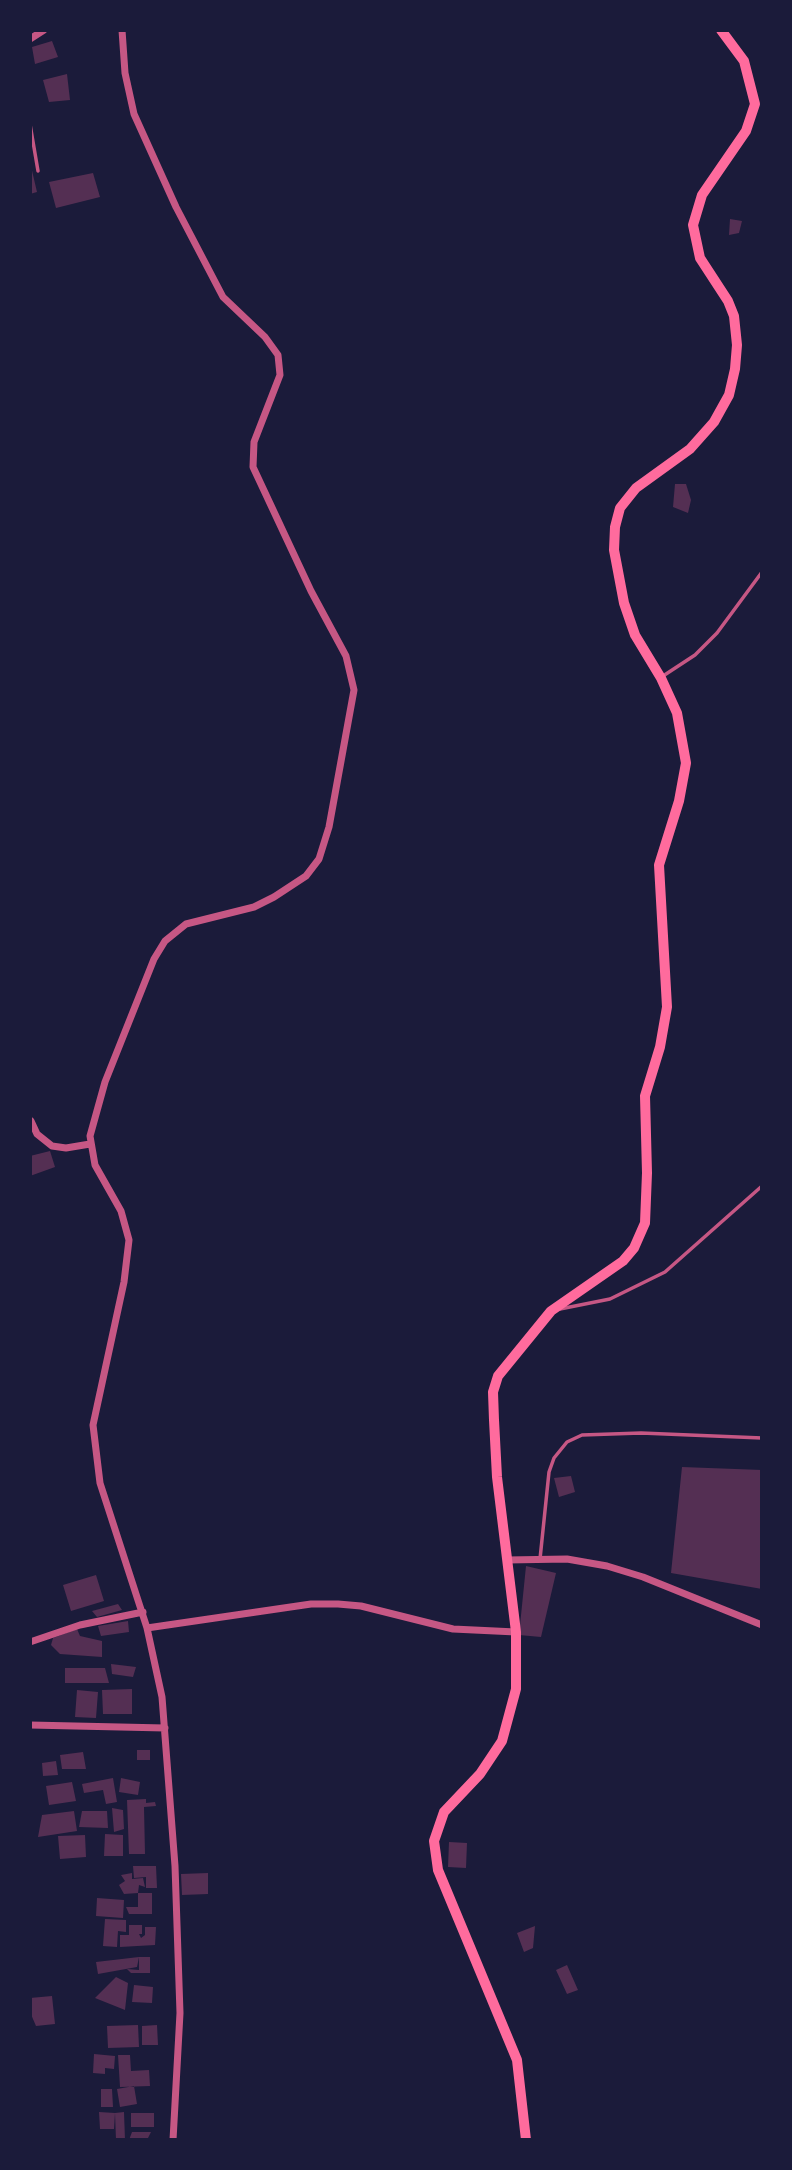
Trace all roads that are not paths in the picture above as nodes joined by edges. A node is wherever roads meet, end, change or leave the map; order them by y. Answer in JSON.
{"nodes":[{"id":1,"x":44,"y":30,"type":"edge"},
{"id":2,"x":122,"y":30,"type":"edge"},
{"id":3,"x":721,"y":30,"type":"edge"},
{"id":4,"x":30,"y":39,"type":"edge"},
{"id":5,"x":30,"y":124,"type":"edge"},
{"id":6,"x":38,"y":171,"type":"dead end"},
{"id":7,"x":762,"y":572,"type":"edge"},
{"id":8,"x":661,"y":678,"type":"junction"},
{"id":9,"x":31,"y":1121,"type":"edge"},
{"id":10,"x":90,"y":1144,"type":"junction"},
{"id":11,"x":762,"y":1186,"type":"edge"},
{"id":12,"x":551,"y":1311,"type":"junction"},
{"id":13,"x":762,"y":1438,"type":"edge"},
{"id":14,"x":540,"y":1559,"type":"junction"},
{"id":15,"x":507,"y":1560,"type":"junction"},
{"id":16,"x":143,"y":1612,"type":"junction"},
{"id":17,"x":762,"y":1625,"type":"edge"},
{"id":18,"x":147,"y":1628,"type":"junction"},
{"id":19,"x":516,"y":1632,"type":"junction"},
{"id":20,"x":30,"y":1642,"type":"edge"},
{"id":21,"x":30,"y":1725,"type":"edge"},
{"id":22,"x":165,"y":1728,"type":"junction"},
{"id":23,"x":173,"y":2140,"type":"edge"},
{"id":24,"x":526,"y":2140,"type":"edge"}],
"edges":[{"from":1,"to":4,"type":"street"},
{"from":2,"to":10,"type":"street"},
{"from":3,"to":8,"type":"main road"},
{"from":5,"to":6,"type":"lane"},
{"from":7,"to":8,"type":"lane"},
{"from":8,"to":12,"type":"main road"},
{"from":9,"to":10,"type":"street"},
{"from":10,"to":16,"type":"street"},
{"from":11,"to":12,"type":"lane"},
{"from":12,"to":15,"type":"main road"},
{"from":13,"to":14,"type":"lane"},
{"from":14,"to":15,"type":"street"},
{"from":14,"to":17,"type":"street"},
{"from":15,"to":19,"type":"main road"},
{"from":16,"to":18,"type":"street"},
{"from":16,"to":20,"type":"street"},
{"from":18,"to":19,"type":"street"},
{"from":18,"to":22,"type":"street"},
{"from":19,"to":24,"type":"main road"},
{"from":21,"to":22,"type":"street"},
{"from":22,"to":23,"type":"street"}]}
